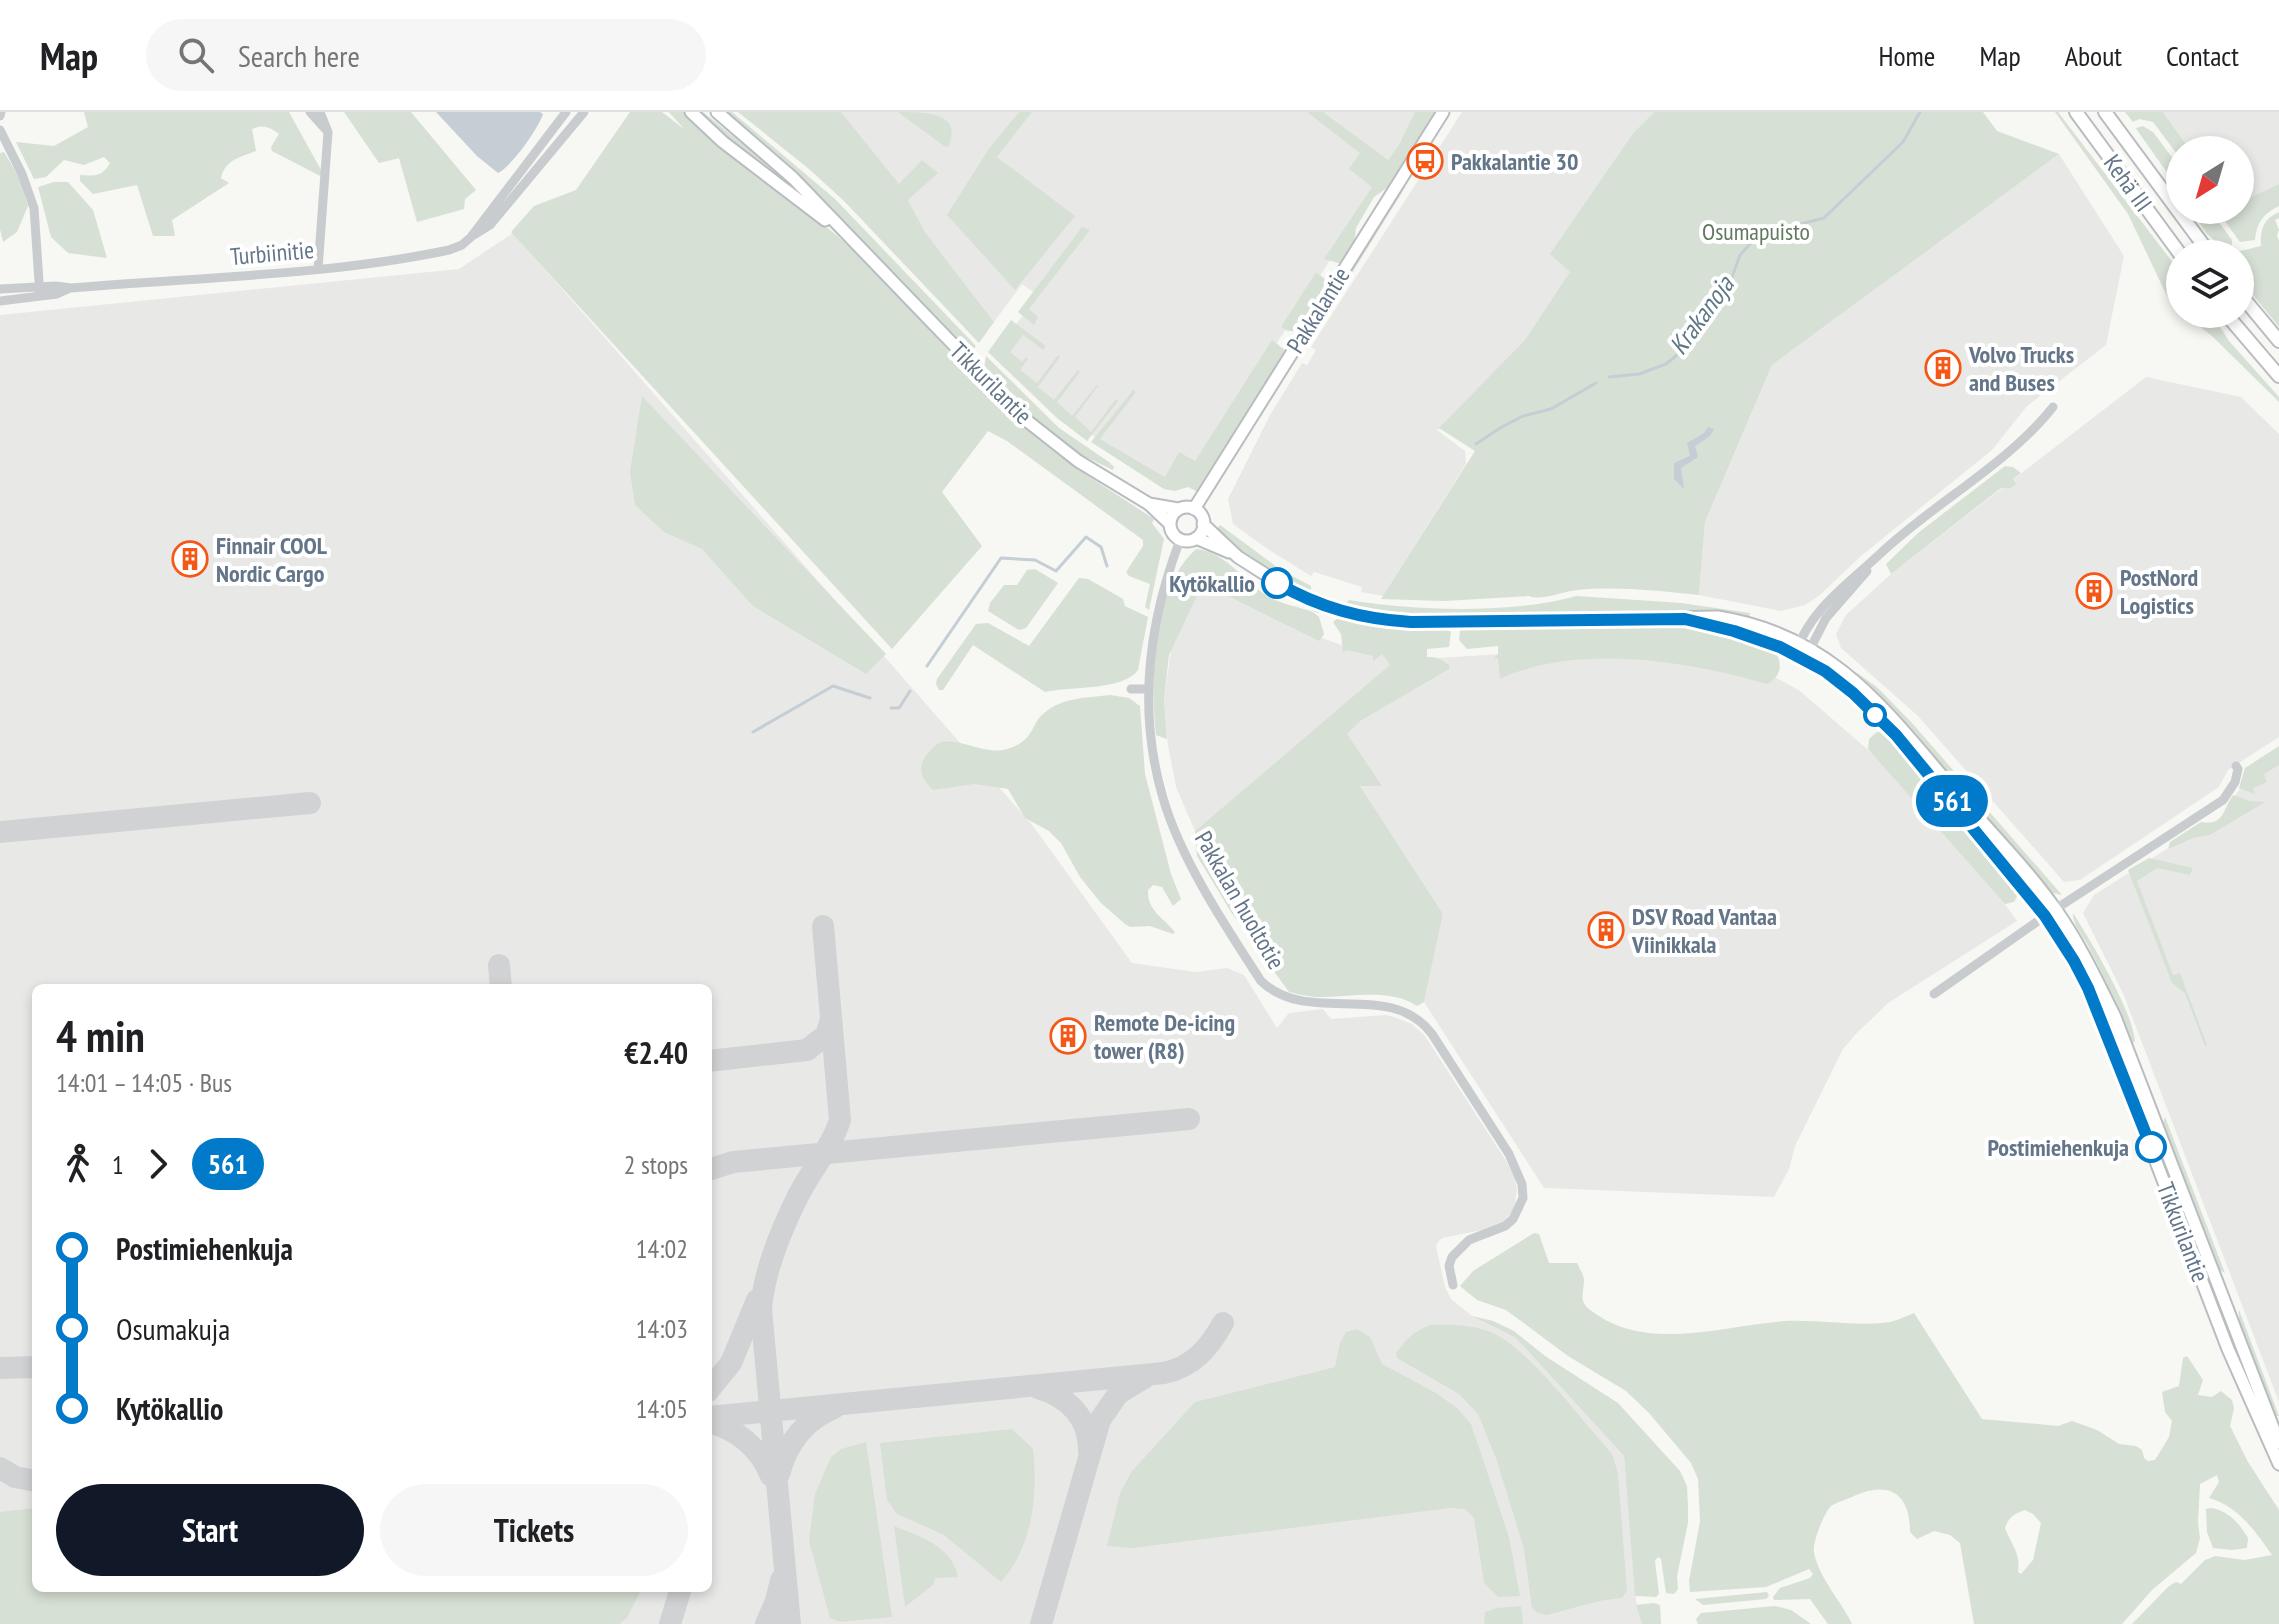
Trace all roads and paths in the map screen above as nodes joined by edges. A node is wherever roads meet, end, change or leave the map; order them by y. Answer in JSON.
{"nodes":[{"id":1,"x":310,"y":112,"type":"edge"},
{"id":2,"x":320,"y":112,"type":"edge"},
{"id":3,"x":566,"y":112,"type":"edge"},
{"id":4,"x":584,"y":112,"type":"edge"},
{"id":5,"x":691,"y":112,"type":"edge"},
{"id":6,"x":717,"y":112,"type":"edge"},
{"id":7,"x":1443,"y":112,"type":"edge"},
{"id":8,"x":2076,"y":112,"type":"edge"},
{"id":9,"x":2105,"y":112,"type":"edge"},
{"id":10,"x":0,"y":130,"type":"edge"},
{"id":11,"x":328,"y":132,"type":"junction"},
{"id":12,"x":471,"y":237,"type":"junction"},
{"id":13,"x":851,"y":239,"type":"junction"},
{"id":14,"x":2170,"y":240,"type":"edge"},
{"id":15,"x":2199,"y":240,"type":"edge"},
{"id":16,"x":318,"y":269,"type":"junction"},
{"id":17,"x":0,"y":289,"type":"edge"},
{"id":18,"x":39,"y":291,"type":"junction"},
{"id":19,"x":0,"y":301,"type":"edge"},
{"id":20,"x":2254,"y":311,"type":"edge"},
{"id":21,"x":2238,"y":328,"type":"edge"},
{"id":22,"x":2279,"y":341,"type":"edge"},
{"id":23,"x":2279,"y":376,"type":"edge"},
{"id":24,"x":2053,"y":407,"type":"dead end"},
{"id":25,"x":1149,"y":504,"type":"junction"},
{"id":26,"x":1178,"y":509,"type":"junction"},
{"id":27,"x":1194,"y":509,"type":"junction"},
{"id":28,"x":1170,"y":524,"type":"junction"},
{"id":29,"x":1203,"y":524,"type":"junction"},
{"id":30,"x":1196,"y":538,"type":"junction"},
{"id":31,"x":1180,"y":540,"type":"junction"},
{"id":32,"x":1238,"y":557,"type":"junction"},
{"id":33,"x":1802,"y":652,"type":"junction"},
{"id":34,"x":1131,"y":689,"type":"dead end"},
{"id":35,"x":1147,"y":689,"type":"junction"},
{"id":36,"x":2236,"y":766,"type":"dead end"},
{"id":37,"x":2050,"y":913,"type":"junction"},
{"id":38,"x":1934,"y":994,"type":"dead end"},
{"id":39,"x":1453,"y":1285,"type":"dead end"},
{"id":40,"x":2279,"y":1443,"type":"edge"},
{"id":41,"x":2279,"y":1464,"type":"edge"}],
"edges":[{"from":1,"to":11,"type":"street"},
{"from":2,"to":11,"type":"street"},
{"from":3,"to":12,"type":"street","name":"Turbiinitie"},
{"from":4,"to":12,"type":"street","name":"Turbiinitie"},
{"from":5,"to":13,"type":"main road","name":"Tikkurilantie"},
{"from":6,"to":13,"type":"main road","name":"Tikkurilantie"},
{"from":7,"to":27,"type":"main road","name":"Pakkalantie"},
{"from":8,"to":14,"type":"highway","name":"Kehä III"},
{"from":9,"to":15,"type":"highway","name":"Kehä III"},
{"from":10,"to":18,"type":"street"},
{"from":11,"to":16,"type":"street"},
{"from":12,"to":16,"type":"street","name":"Turbiinitie"},
{"from":13,"to":25,"type":"main road","name":"Tikkurilantie"},
{"from":16,"to":18,"type":"street","name":"Turbiinitie"},
{"from":17,"to":18,"type":"street","name":"Turbiinitie"},
{"from":18,"to":19,"type":"street","name":"Turbiinitie"},
{"from":20,"to":22,"type":"highway"},
{"from":21,"to":23,"type":"highway"},
{"from":24,"to":33,"type":"street"},
{"from":25,"to":26,"type":"main road","name":"Tikkurilantie"},
{"from":25,"to":28,"type":"main road","name":"Tikkurilantie"},
{"from":26,"to":27,"type":"main road"},
{"from":26,"to":28,"type":"main road"},
{"from":27,"to":29,"type":"main road"},
{"from":28,"to":31,"type":"main road"},
{"from":29,"to":30,"type":"main road"},
{"from":29,"to":32,"type":"main road","name":"Tikkurilantie"},
{"from":30,"to":31,"type":"main road"},
{"from":30,"to":32,"type":"main road","name":"Tikkurilantie"},
{"from":31,"to":35,"type":"street","name":"Pakkalan huoltotie"},
{"from":32,"to":33,"type":"main road","name":"Tikkurilantie"},
{"from":33,"to":37,"type":"main road","name":"Tikkurilantie"},
{"from":34,"to":35,"type":"street"},
{"from":35,"to":39,"type":"street","name":"Pakkalan huoltotie"},
{"from":36,"to":37,"type":"street"},
{"from":37,"to":38,"type":"street"},
{"from":37,"to":40,"type":"main road","name":"Tikkurilantie"},
{"from":37,"to":41,"type":"main road","name":"Tikkurilantie"}]}
